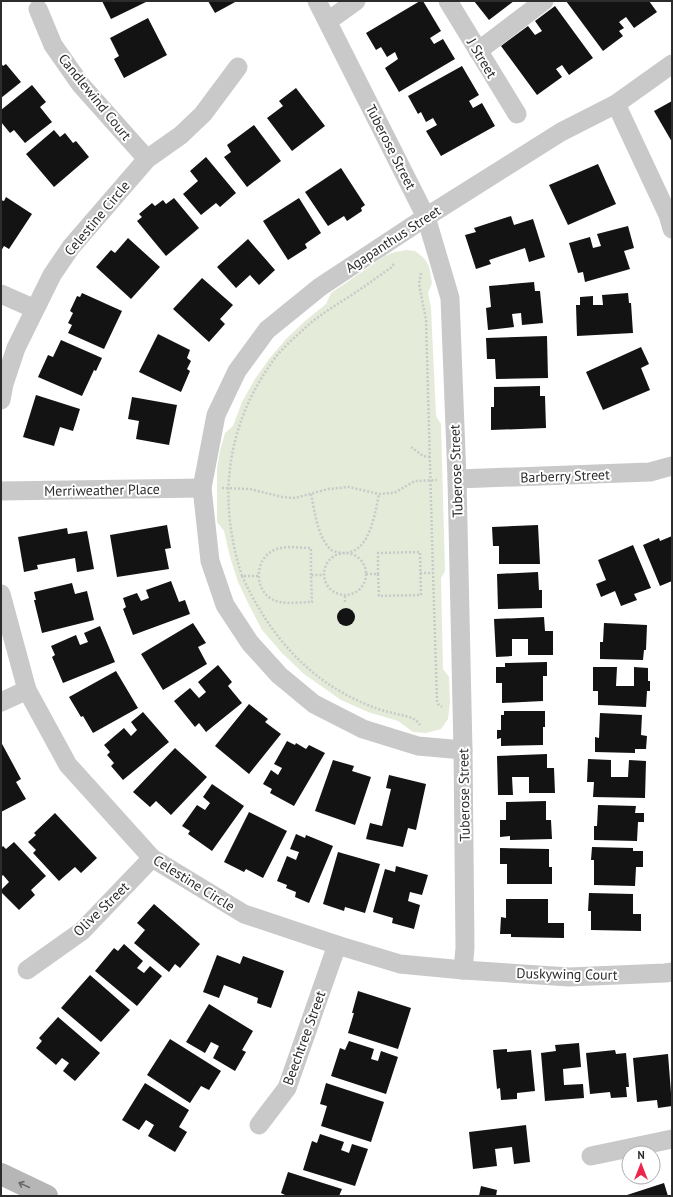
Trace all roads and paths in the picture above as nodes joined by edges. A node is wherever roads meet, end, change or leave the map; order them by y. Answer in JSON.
{"nodes":[{"id":1,"x":317,"y":1,"type":"edge"},
{"id":2,"x":356,"y":1,"type":"edge"},
{"id":3,"x":448,"y":1,"type":"edge"},
{"id":4,"x":544,"y":1,"type":"edge"},
{"id":5,"x":38,"y":10,"type":"dead end"},
{"id":6,"x":328,"y":22,"type":"junction"},
{"id":7,"x":478,"y":51,"type":"junction"},
{"id":8,"x":672,"y":64,"type":"edge"},
{"id":9,"x":238,"y":67,"type":"dead end"},
{"id":10,"x":616,"y":104,"type":"junction"},
{"id":11,"x":517,"y":114,"type":"dead end"},
{"id":12,"x":147,"y":159,"type":"junction"},
{"id":13,"x":426,"y":217,"type":"junction"},
{"id":14,"x":672,"y":229,"type":"edge"},
{"id":15,"x":396,"y":255,"type":"dead end"},
{"id":16,"x":421,"y":271,"type":"dead end"},
{"id":17,"x":1,"y":294,"type":"edge"},
{"id":18,"x":35,"y":309,"type":"junction"},
{"id":19,"x":1,"y":400,"type":"edge"},
{"id":20,"x":411,"y":447,"type":"dead end"},
{"id":21,"x":430,"y":457,"type":"junction"},
{"id":22,"x":672,"y":466,"type":"edge"},
{"id":23,"x":457,"y":479,"type":"junction"},
{"id":24,"x":430,"y":480,"type":"junction"},
{"id":25,"x":202,"y":488,"type":"junction"},
{"id":26,"x":228,"y":488,"type":"junction"},
{"id":27,"x":1,"y":491,"type":"edge"},
{"id":28,"x":311,"y":494,"type":"junction"},
{"id":29,"x":379,"y":494,"type":"junction"},
{"id":30,"x":344,"y":553,"type":"junction"},
{"id":31,"x":433,"y":573,"type":"junction"},
{"id":32,"x":366,"y":574,"type":"junction"},
{"id":33,"x":378,"y":574,"type":"junction"},
{"id":34,"x":420,"y":574,"type":"junction"},
{"id":35,"x":311,"y":575,"type":"junction"},
{"id":36,"x":323,"y":575,"type":"junction"},
{"id":37,"x":242,"y":576,"type":"junction"},
{"id":38,"x":258,"y":576,"type":"junction"},
{"id":39,"x":1,"y":594,"type":"edge"},
{"id":40,"x":345,"y":596,"type":"junction"},
{"id":41,"x":345,"y":603,"type":"dead end"},
{"id":42,"x":27,"y":690,"type":"junction"},
{"id":43,"x":1,"y":702,"type":"edge"},
{"id":44,"x":446,"y":710,"type":"dead end"},
{"id":45,"x":421,"y":729,"type":"dead end"},
{"id":46,"x":463,"y":750,"type":"junction"},
{"id":47,"x":152,"y":858,"type":"junction"},
{"id":48,"x":336,"y":945,"type":"junction"},
{"id":49,"x":27,"y":970,"type":"dead end"},
{"id":50,"x":463,"y":970,"type":"junction"},
{"id":51,"x":672,"y":972,"type":"edge"},
{"id":52,"x":259,"y":1125,"type":"dead end"},
{"id":53,"x":672,"y":1139,"type":"edge"},
{"id":54,"x":591,"y":1156,"type":"dead end"},
{"id":55,"x":1,"y":1174,"type":"edge"},
{"id":56,"x":47,"y":1196,"type":"edge"}],
"edges":[{"from":1,"to":6,"type":"street","name":"Tuberose Street"},
{"from":2,"to":6,"type":"street"},
{"from":3,"to":7,"type":"street","name":"J Street"},
{"from":4,"to":7,"type":"street"},
{"from":5,"to":12,"type":"street","name":"Candlewind Court"},
{"from":6,"to":13,"type":"street","name":"Tuberose Street"},
{"from":7,"to":11,"type":"street","name":"J Street"},
{"from":8,"to":10,"type":"street","name":"Agapanthus Street"},
{"from":9,"to":12,"type":"street","name":"Celestine Circle"},
{"from":10,"to":13,"type":"street","name":"Agapanthus Street"},
{"from":10,"to":14,"type":"street"},
{"from":12,"to":18,"type":"street","name":"Celestine Circle"},
{"from":13,"to":23,"type":"street","name":"Tuberose Street"},
{"from":13,"to":25,"type":"street","name":"Agapanthus Street"},
{"from":15,"to":26,"type":"path"},
{"from":16,"to":21,"type":"path"},
{"from":17,"to":18,"type":"street"},
{"from":18,"to":19,"type":"street","name":"Celestine Circle"},
{"from":20,"to":21,"type":"path"},
{"from":21,"to":24,"type":"path"},
{"from":22,"to":23,"type":"street","name":"Barberry Street"},
{"from":23,"to":24,"type":"path"},
{"from":23,"to":46,"type":"street","name":"Tuberose Street"},
{"from":24,"to":29,"type":"path"},
{"from":24,"to":31,"type":"path"},
{"from":25,"to":26,"type":"path"},
{"from":25,"to":27,"type":"street","name":"Merriweather Place"},
{"from":25,"to":46,"type":"street","name":"Agapanthus Street"},
{"from":26,"to":28,"type":"path"},
{"from":26,"to":37,"type":"path"},
{"from":28,"to":29,"type":"path"},
{"from":28,"to":30,"type":"path"},
{"from":29,"to":30,"type":"path"},
{"from":30,"to":32,"type":"path"},
{"from":30,"to":36,"type":"path"},
{"from":31,"to":34,"type":"path"},
{"from":31,"to":44,"type":"path"},
{"from":32,"to":33,"type":"path"},
{"from":32,"to":40,"type":"path"},
{"from":33,"to":34,"type":"path"},
{"from":33,"to":34,"type":"path"},
{"from":35,"to":36,"type":"path"},
{"from":35,"to":38,"type":"path"},
{"from":35,"to":38,"type":"path"},
{"from":36,"to":40,"type":"path"},
{"from":37,"to":38,"type":"path"},
{"from":37,"to":45,"type":"path"},
{"from":39,"to":42,"type":"street","name":"Celestine Circle"},
{"from":40,"to":41,"type":"path"},
{"from":42,"to":43,"type":"street"},
{"from":42,"to":47,"type":"street","name":"Celestine Circle"},
{"from":46,"to":50,"type":"street","name":"Tuberose Street"},
{"from":47,"to":48,"type":"street","name":"Celestine Circle"},
{"from":47,"to":49,"type":"street","name":"Olive Street"},
{"from":48,"to":50,"type":"street","name":"Celestine Circle"},
{"from":48,"to":52,"type":"street","name":"Beechtree Street"},
{"from":50,"to":51,"type":"street","name":"Duskywing Court"},
{"from":53,"to":54,"type":"street"},
{"from":56,"to":55,"type":"main road","one_way":true}]}
